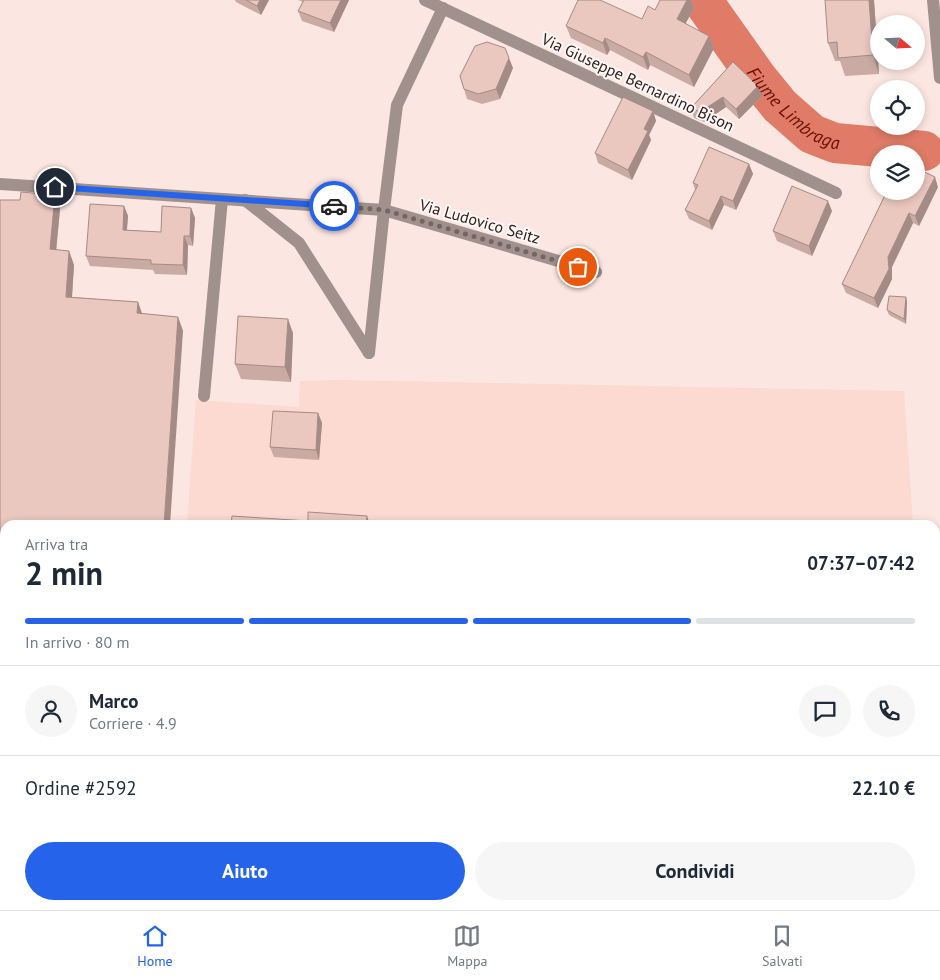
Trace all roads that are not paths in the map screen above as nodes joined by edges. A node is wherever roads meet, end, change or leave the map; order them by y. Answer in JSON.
{"nodes":[{"id":1,"x":425,"y":0,"type":"edge"},
{"id":2,"x":933,"y":0,"type":"edge"},
{"id":3,"x":443,"y":8,"type":"junction"},
{"id":4,"x":940,"y":78,"type":"edge"},
{"id":5,"x":0,"y":184,"type":"edge"},
{"id":6,"x":836,"y":193,"type":"dead end"},
{"id":7,"x":222,"y":198,"type":"junction"},
{"id":8,"x":245,"y":200,"type":"junction"},
{"id":9,"x":384,"y":210,"type":"junction"},
{"id":10,"x":596,"y":272,"type":"dead end"},
{"id":11,"x":204,"y":396,"type":"dead end"}],
"edges":[{"from":1,"to":3,"type":"street","name":"Via Giuseppe Bernardino Bison"},
{"from":2,"to":4,"type":"street"},
{"from":3,"to":6,"type":"street","name":"Via Giuseppe Bernardino Bison"},
{"from":3,"to":9,"type":"street"},
{"from":5,"to":7,"type":"street","name":"Via Ludovico Seitz"},
{"from":7,"to":8,"type":"street","name":"Via Ludovico Seitz"},
{"from":7,"to":11,"type":"street"},
{"from":8,"to":9,"type":"street","name":"Via Ludovico Seitz"},
{"from":8,"to":9,"type":"street"},
{"from":9,"to":10,"type":"street","name":"Via Ludovico Seitz"}]}
